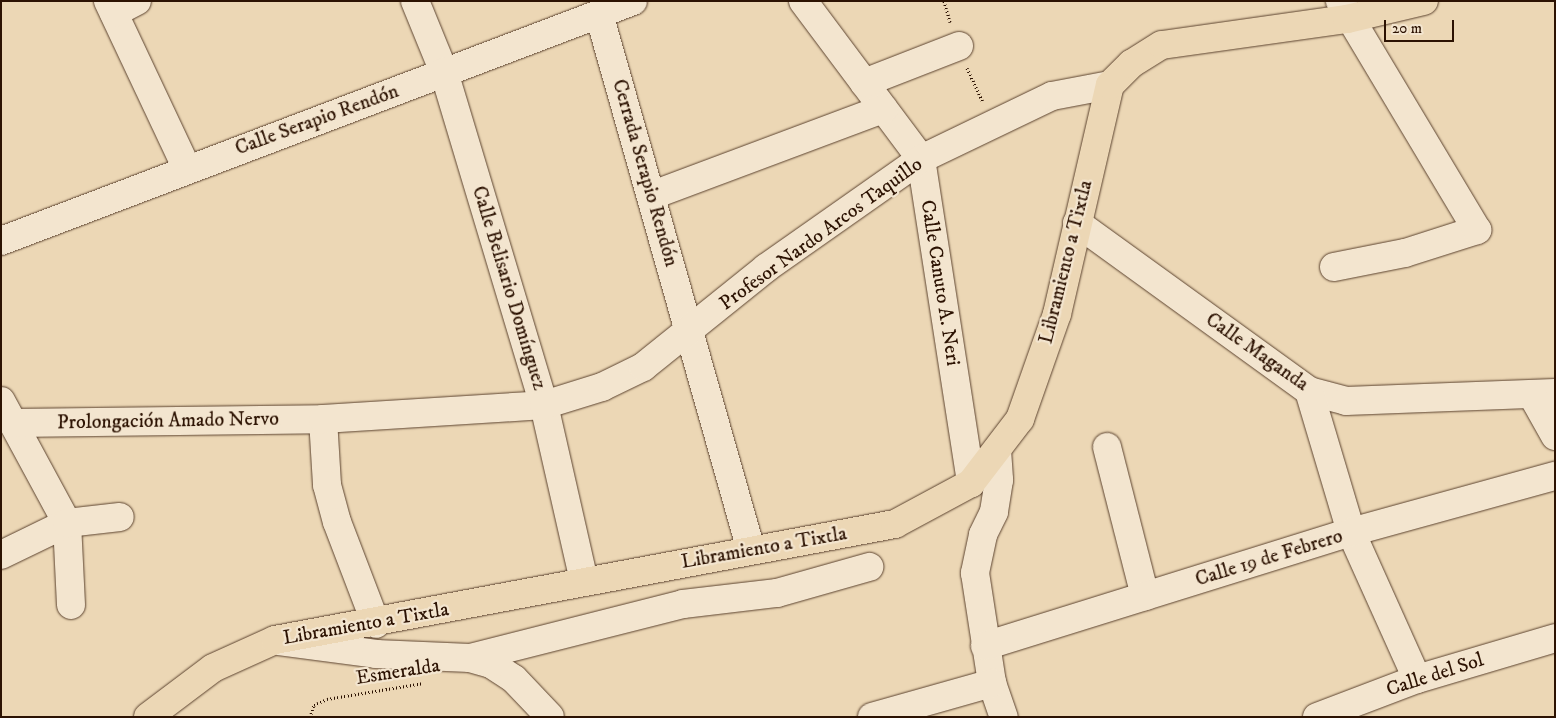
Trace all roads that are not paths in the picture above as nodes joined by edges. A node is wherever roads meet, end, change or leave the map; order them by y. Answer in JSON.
{"nodes":[{"id":1,"x":415,"y":1,"type":"edge"},
{"id":2,"x":634,"y":1,"type":"edge"},
{"id":3,"x":803,"y":1,"type":"edge"},
{"id":4,"x":1424,"y":1,"type":"edge"},
{"id":5,"x":120,"y":5,"type":"edge"},
{"id":6,"x":1344,"y":10,"type":"edge"},
{"id":7,"x":599,"y":14,"type":"junction"},
{"id":8,"x":959,"y":46,"type":"dead end"},
{"id":9,"x":444,"y":72,"type":"junction"},
{"id":10,"x":864,"y":83,"type":"junction"},
{"id":11,"x":1110,"y":85,"type":"junction"},
{"id":12,"x":883,"y":109,"type":"junction"},
{"id":13,"x":921,"y":159,"type":"junction"},
{"id":14,"x":186,"y":169,"type":"junction"},
{"id":15,"x":653,"y":195,"type":"junction"},
{"id":16,"x":1077,"y":223,"type":"junction"},
{"id":17,"x":1,"y":241,"type":"edge"},
{"id":18,"x":1334,"y":267,"type":"dead end"},
{"id":19,"x":690,"y":332,"type":"junction"},
{"id":20,"x":1309,"y":391,"type":"junction"},
{"id":21,"x":1544,"y":394,"type":"edge"},
{"id":22,"x":544,"y":405,"type":"junction"},
{"id":23,"x":7,"y":412,"type":"edge"},
{"id":24,"x":322,"y":419,"type":"junction"},
{"id":25,"x":1555,"y":436,"type":"edge"},
{"id":26,"x":1107,"y":447,"type":"dead end"},
{"id":27,"x":997,"y":450,"type":"junction"},
{"id":28,"x":1555,"y":476,"type":"edge"},
{"id":29,"x":971,"y":483,"type":"junction"},
{"id":30,"x":120,"y":517,"type":"dead end"},
{"id":31,"x":67,"y":523,"type":"junction"},
{"id":32,"x":1351,"y":532,"type":"junction"},
{"id":33,"x":751,"y":550,"type":"junction"},
{"id":34,"x":1,"y":555,"type":"edge"},
{"id":35,"x":869,"y":567,"type":"dead end"},
{"id":36,"x":584,"y":581,"type":"junction"},
{"id":37,"x":1145,"y":596,"type":"junction"},
{"id":38,"x":71,"y":605,"type":"dead end"},
{"id":39,"x":376,"y":624,"type":"junction"},
{"id":40,"x":1555,"y":638,"type":"edge"},
{"id":41,"x":275,"y":640,"type":"junction"},
{"id":42,"x":985,"y":646,"type":"junction"},
{"id":43,"x":470,"y":658,"type":"junction"},
{"id":44,"x":1417,"y":679,"type":"junction"},
{"id":45,"x":992,"y":683,"type":"junction"},
{"id":46,"x":148,"y":717,"type":"edge"},
{"id":47,"x":550,"y":717,"type":"edge"},
{"id":48,"x":872,"y":717,"type":"edge"},
{"id":49,"x":1004,"y":717,"type":"edge"},
{"id":50,"x":1317,"y":717,"type":"edge"}],
"edges":[{"from":1,"to":9,"type":"street","name":"Calle Belisario Domínguez"},
{"from":2,"to":7,"type":"street","name":"Calle Serapio Rendón"},
{"from":3,"to":10,"type":"street","name":"Calle Canuto A. Neri"},
{"from":4,"to":6,"type":"main road"},
{"from":5,"to":14,"type":"street"},
{"from":6,"to":11,"type":"main road"},
{"from":6,"to":18,"type":"street"},
{"from":7,"to":9,"type":"street","name":"Calle Serapio Rendón"},
{"from":7,"to":15,"type":"street","name":"Cerrada Serapio Rendón"},
{"from":8,"to":10,"type":"street"},
{"from":9,"to":14,"type":"street","name":"Calle Serapio Rendón"},
{"from":9,"to":22,"type":"street","name":"Calle Belisario Domínguez"},
{"from":10,"to":12,"type":"street","name":"Calle Canuto A. Neri"},
{"from":11,"to":13,"type":"street","name":"Profesor Nardo Arcos Taquillo"},
{"from":11,"to":16,"type":"main road","name":"Libramiento a Tixtla"},
{"from":12,"to":13,"type":"street","name":"Calle Canuto A. Neri"},
{"from":12,"to":15,"type":"street"},
{"from":13,"to":19,"type":"street","name":"Profesor Nardo Arcos Taquillo"},
{"from":13,"to":29,"type":"street","name":"Calle Canuto A. Neri"},
{"from":14,"to":17,"type":"street","name":"Calle Serapio Rendón"},
{"from":15,"to":19,"type":"street","name":"Cerrada Serapio Rendón"},
{"from":16,"to":20,"type":"street","name":"Calle Maganda"},
{"from":16,"to":27,"type":"main road","name":"Libramiento a Tixtla"},
{"from":19,"to":22,"type":"street","name":"Profesor Nardo Arcos Taquillo"},
{"from":19,"to":33,"type":"street","name":"Cerrada Serapio Rendón"},
{"from":20,"to":21,"type":"street","name":"Calle Maganda"},
{"from":20,"to":32,"type":"street"},
{"from":21,"to":25,"type":"street"},
{"from":22,"to":24,"type":"street","name":"Prolongación Amado Nervo"},
{"from":22,"to":36,"type":"street","name":"Calle Belisario Domínguez"},
{"from":23,"to":24,"type":"street","name":"Prolongación Amado Nervo"},
{"from":23,"to":31,"type":"street"},
{"from":24,"to":39,"type":"street"},
{"from":26,"to":37,"type":"street"},
{"from":27,"to":29,"type":"main road","name":"Libramiento a Tixtla"},
{"from":27,"to":42,"type":"street"},
{"from":28,"to":32,"type":"street","name":"Calle 19 de Febrero"},
{"from":29,"to":33,"type":"main road","name":"Libramiento a Tixtla"},
{"from":30,"to":31,"type":"street"},
{"from":31,"to":34,"type":"street"},
{"from":31,"to":38,"type":"street"},
{"from":32,"to":37,"type":"street","name":"Calle 19 de Febrero"},
{"from":32,"to":44,"type":"street"},
{"from":33,"to":36,"type":"main road","name":"Libramiento a Tixtla"},
{"from":35,"to":43,"type":"street"},
{"from":36,"to":39,"type":"main road","name":"Libramiento a Tixtla"},
{"from":37,"to":42,"type":"street","name":"Calle 19 de Febrero"},
{"from":39,"to":41,"type":"main road","name":"Libramiento a Tixtla"},
{"from":40,"to":44,"type":"street","name":"Calle del Sol"},
{"from":41,"to":43,"type":"street"},
{"from":41,"to":46,"type":"main road","name":"Libramiento a Tixtla"},
{"from":42,"to":45,"type":"street"},
{"from":43,"to":47,"type":"street"},
{"from":44,"to":50,"type":"street","name":"Calle del Sol"},
{"from":45,"to":48,"type":"street"},
{"from":45,"to":49,"type":"street"}]}
